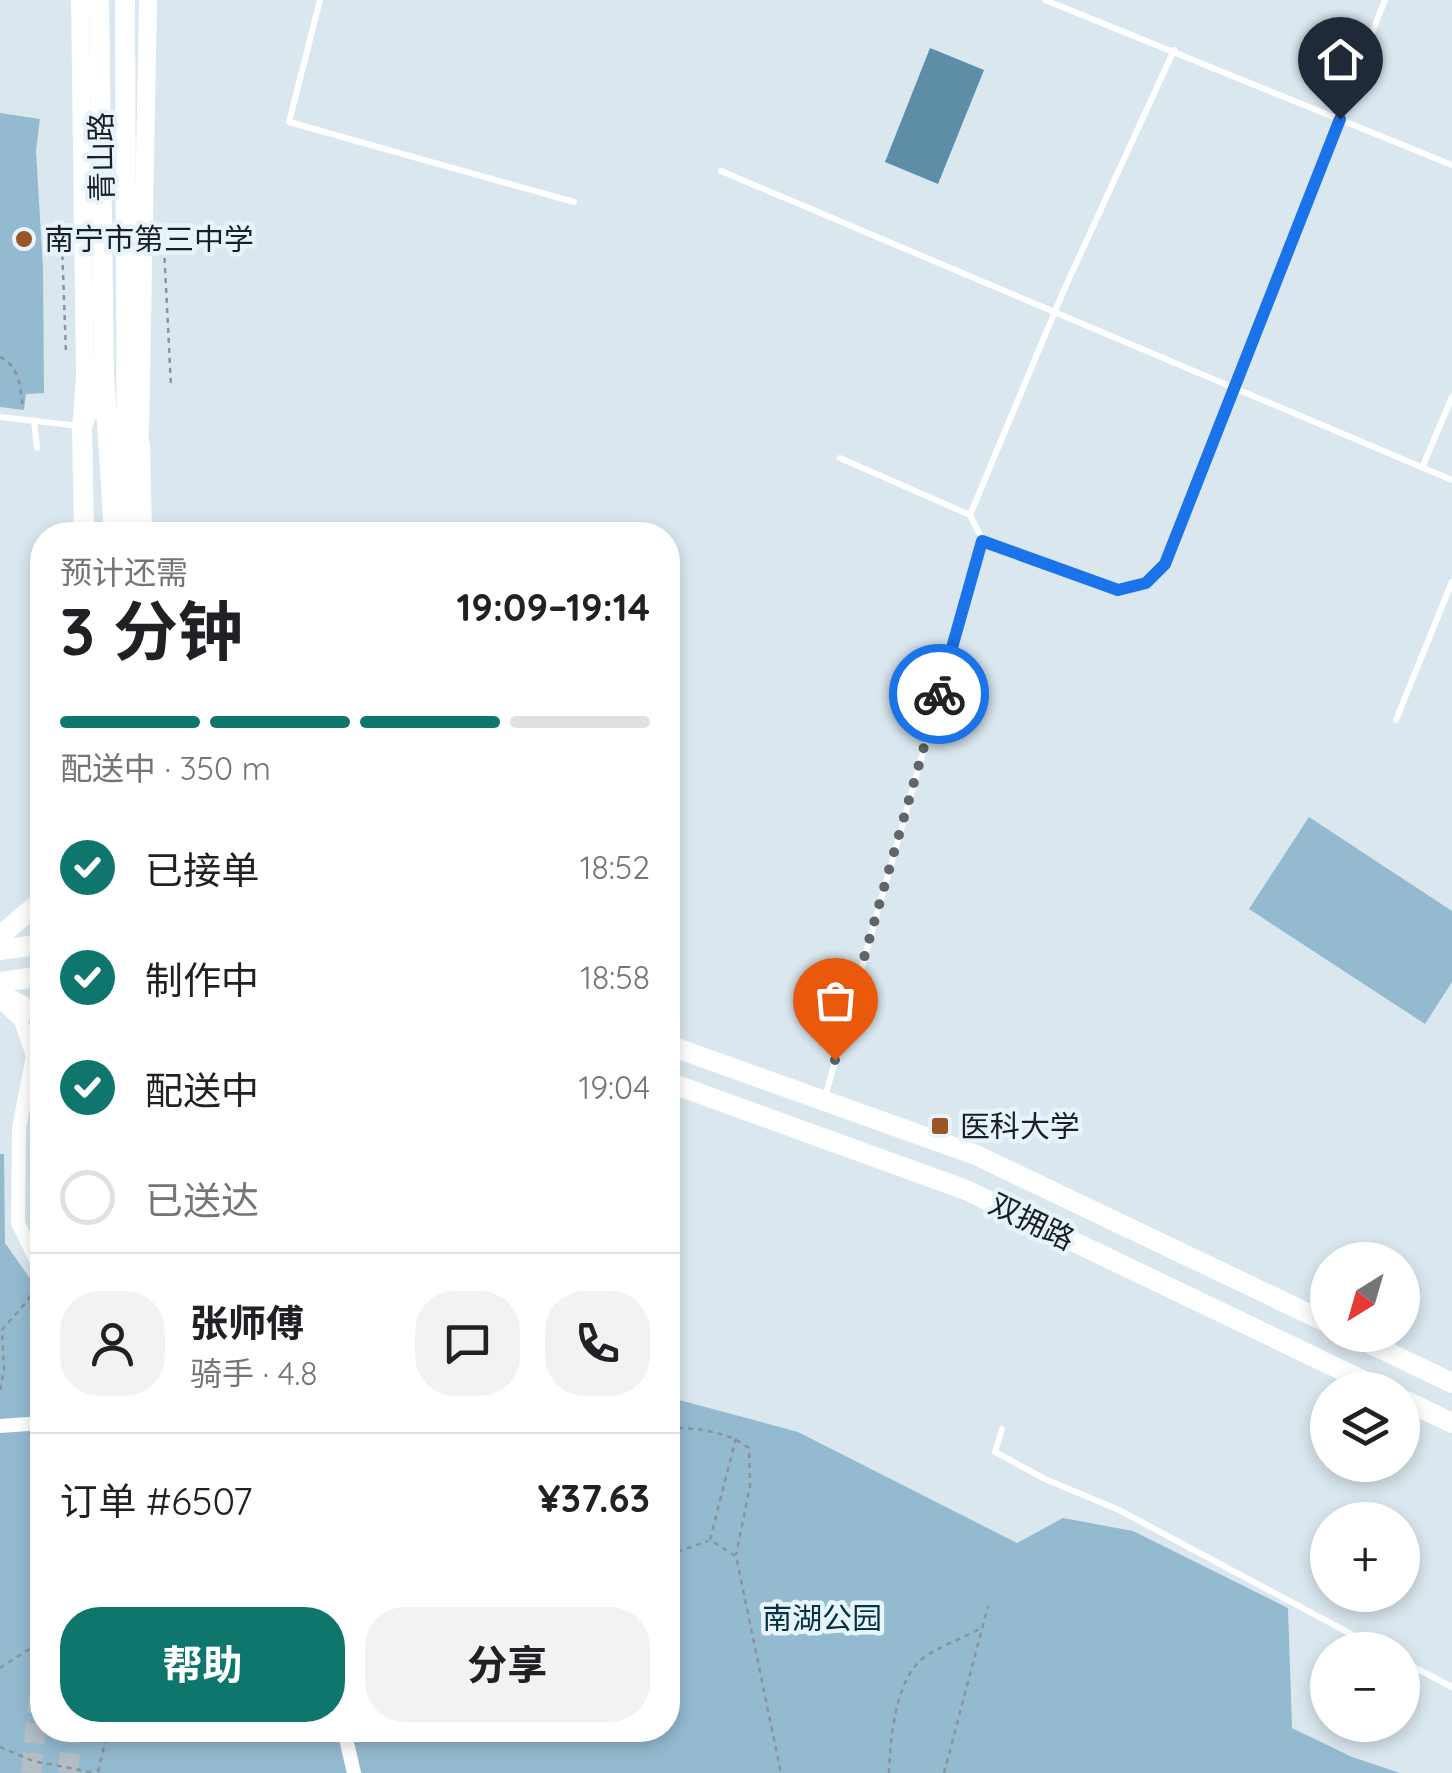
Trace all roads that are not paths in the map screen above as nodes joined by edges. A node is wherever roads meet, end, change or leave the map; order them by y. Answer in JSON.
{"nodes":[{"id":1,"x":80,"y":0,"type":"edge"},
{"id":2,"x":99,"y":0,"type":"edge"},
{"id":3,"x":125,"y":0,"type":"edge"},
{"id":4,"x":148,"y":0,"type":"edge"},
{"id":5,"x":320,"y":0,"type":"edge"},
{"id":6,"x":1045,"y":0,"type":"edge"},
{"id":7,"x":1385,"y":0,"type":"edge"},
{"id":8,"x":1174,"y":50,"type":"junction"},
{"id":9,"x":1340,"y":119,"type":"junction"},
{"id":10,"x":1452,"y":165,"type":"edge"},
{"id":11,"x":722,"y":171,"type":"dead end"},
{"id":12,"x":574,"y":202,"type":"dead end"},
{"id":13,"x":1054,"y":312,"type":"junction"},
{"id":14,"x":124,"y":356,"type":"junction"},
{"id":15,"x":104,"y":373,"type":"junction"},
{"id":16,"x":1233,"y":388,"type":"junction"},
{"id":17,"x":1452,"y":397,"type":"edge"},
{"id":18,"x":0,"y":417,"type":"edge"},
{"id":19,"x":30,"y":421,"type":"junction"},
{"id":20,"x":82,"y":426,"type":"junction"},
{"id":21,"x":140,"y":446,"type":"junction"},
{"id":22,"x":37,"y":448,"type":"dead end"},
{"id":23,"x":840,"y":458,"type":"dead end"},
{"id":24,"x":1422,"y":468,"type":"junction"},
{"id":25,"x":1452,"y":480,"type":"edge"},
{"id":26,"x":970,"y":514,"type":"junction"},
{"id":27,"x":84,"y":522,"type":"edge"},
{"id":28,"x":113,"y":522,"type":"edge"},
{"id":29,"x":127,"y":522,"type":"edge"},
{"id":30,"x":142,"y":522,"type":"edge"},
{"id":31,"x":982,"y":541,"type":"junction"},
{"id":32,"x":1452,"y":582,"type":"edge"},
{"id":33,"x":1396,"y":720,"type":"dead end"},
{"id":34,"x":30,"y":910,"type":"edge"},
{"id":35,"x":0,"y":936,"type":"edge"},
{"id":36,"x":30,"y":946,"type":"edge"},
{"id":37,"x":0,"y":950,"type":"edge"},
{"id":38,"x":30,"y":978,"type":"edge"},
{"id":39,"x":0,"y":982,"type":"edge"},
{"id":40,"x":0,"y":998,"type":"edge"},
{"id":41,"x":30,"y":1011,"type":"edge"},
{"id":42,"x":30,"y":1046,"type":"edge"},
{"id":43,"x":680,"y":1048,"type":"edge"},
{"id":44,"x":30,"y":1073,"type":"edge"},
{"id":45,"x":680,"y":1086,"type":"edge"},
{"id":46,"x":824,"y":1099,"type":"junction"},
{"id":47,"x":30,"y":1248,"type":"edge"},
{"id":48,"x":1310,"y":1314,"type":"edge"},
{"id":49,"x":1387,"y":1352,"type":"edge"},
{"id":50,"x":1345,"y":1372,"type":"edge"},
{"id":51,"x":1452,"y":1383,"type":"edge"},
{"id":52,"x":1420,"y":1408,"type":"edge"},
{"id":53,"x":1452,"y":1423,"type":"edge"},
{"id":54,"x":30,"y":1424,"type":"edge"},
{"id":55,"x":0,"y":1426,"type":"edge"},
{"id":56,"x":1002,"y":1430,"type":"dead end"},
{"id":57,"x":1347,"y":1632,"type":"edge"},
{"id":58,"x":1420,"y":1670,"type":"edge"},
{"id":59,"x":1452,"y":1687,"type":"edge"},
{"id":60,"x":347,"y":1742,"type":"edge"},
{"id":61,"x":354,"y":1773,"type":"edge"}],
"edges":[{"from":1,"to":20,"type":"street"},
{"from":2,"to":15,"type":"main road","name":"青山路"},
{"from":3,"to":14,"type":"main road","name":"青山路"},
{"from":4,"to":21,"type":"street"},
{"from":5,"to":12,"type":"lane"},
{"from":6,"to":8,"type":"lane"},
{"from":7,"to":9,"type":"lane"},
{"from":8,"to":9,"type":"lane"},
{"from":8,"to":13,"type":"lane"},
{"from":9,"to":10,"type":"lane"},
{"from":9,"to":16,"type":"lane"},
{"from":11,"to":13,"type":"lane"},
{"from":13,"to":16,"type":"lane"},
{"from":13,"to":26,"type":"lane"},
{"from":14,"to":21,"type":"main road"},
{"from":14,"to":29,"type":"main road"},
{"from":15,"to":20,"type":"main road"},
{"from":15,"to":28,"type":"main road","name":"青山路"},
{"from":16,"to":24,"type":"lane"},
{"from":16,"to":31,"type":"lane"},
{"from":17,"to":24,"type":"lane"},
{"from":18,"to":19,"type":"lane"},
{"from":19,"to":20,"type":"lane"},
{"from":19,"to":22,"type":"lane"},
{"from":20,"to":27,"type":"main road"},
{"from":21,"to":30,"type":"main road"},
{"from":23,"to":26,"type":"lane"},
{"from":24,"to":25,"type":"lane"},
{"from":26,"to":31,"type":"lane"},
{"from":31,"to":46,"type":"lane"},
{"from":32,"to":33,"type":"lane"},
{"from":34,"to":35,"type":"main road"},
{"from":36,"to":37,"type":"main road"},
{"from":38,"to":39,"type":"main road"},
{"from":40,"to":41,"type":"main road"},
{"from":40,"to":42,"type":"street"},
{"from":43,"to":46,"type":"main road","name":"双拥路"},
{"from":44,"to":47,"type":"street"},
{"from":45,"to":50,"type":"main road","name":"双拥路"},
{"from":46,"to":48,"type":"main road","name":"双拥路"},
{"from":49,"to":51,"type":"main road"},
{"from":52,"to":53,"type":"main road"},
{"from":54,"to":55,"type":"street"},
{"from":56,"to":57,"type":"lane"},
{"from":58,"to":59,"type":"lane"},
{"from":60,"to":61,"type":"street"}]}
